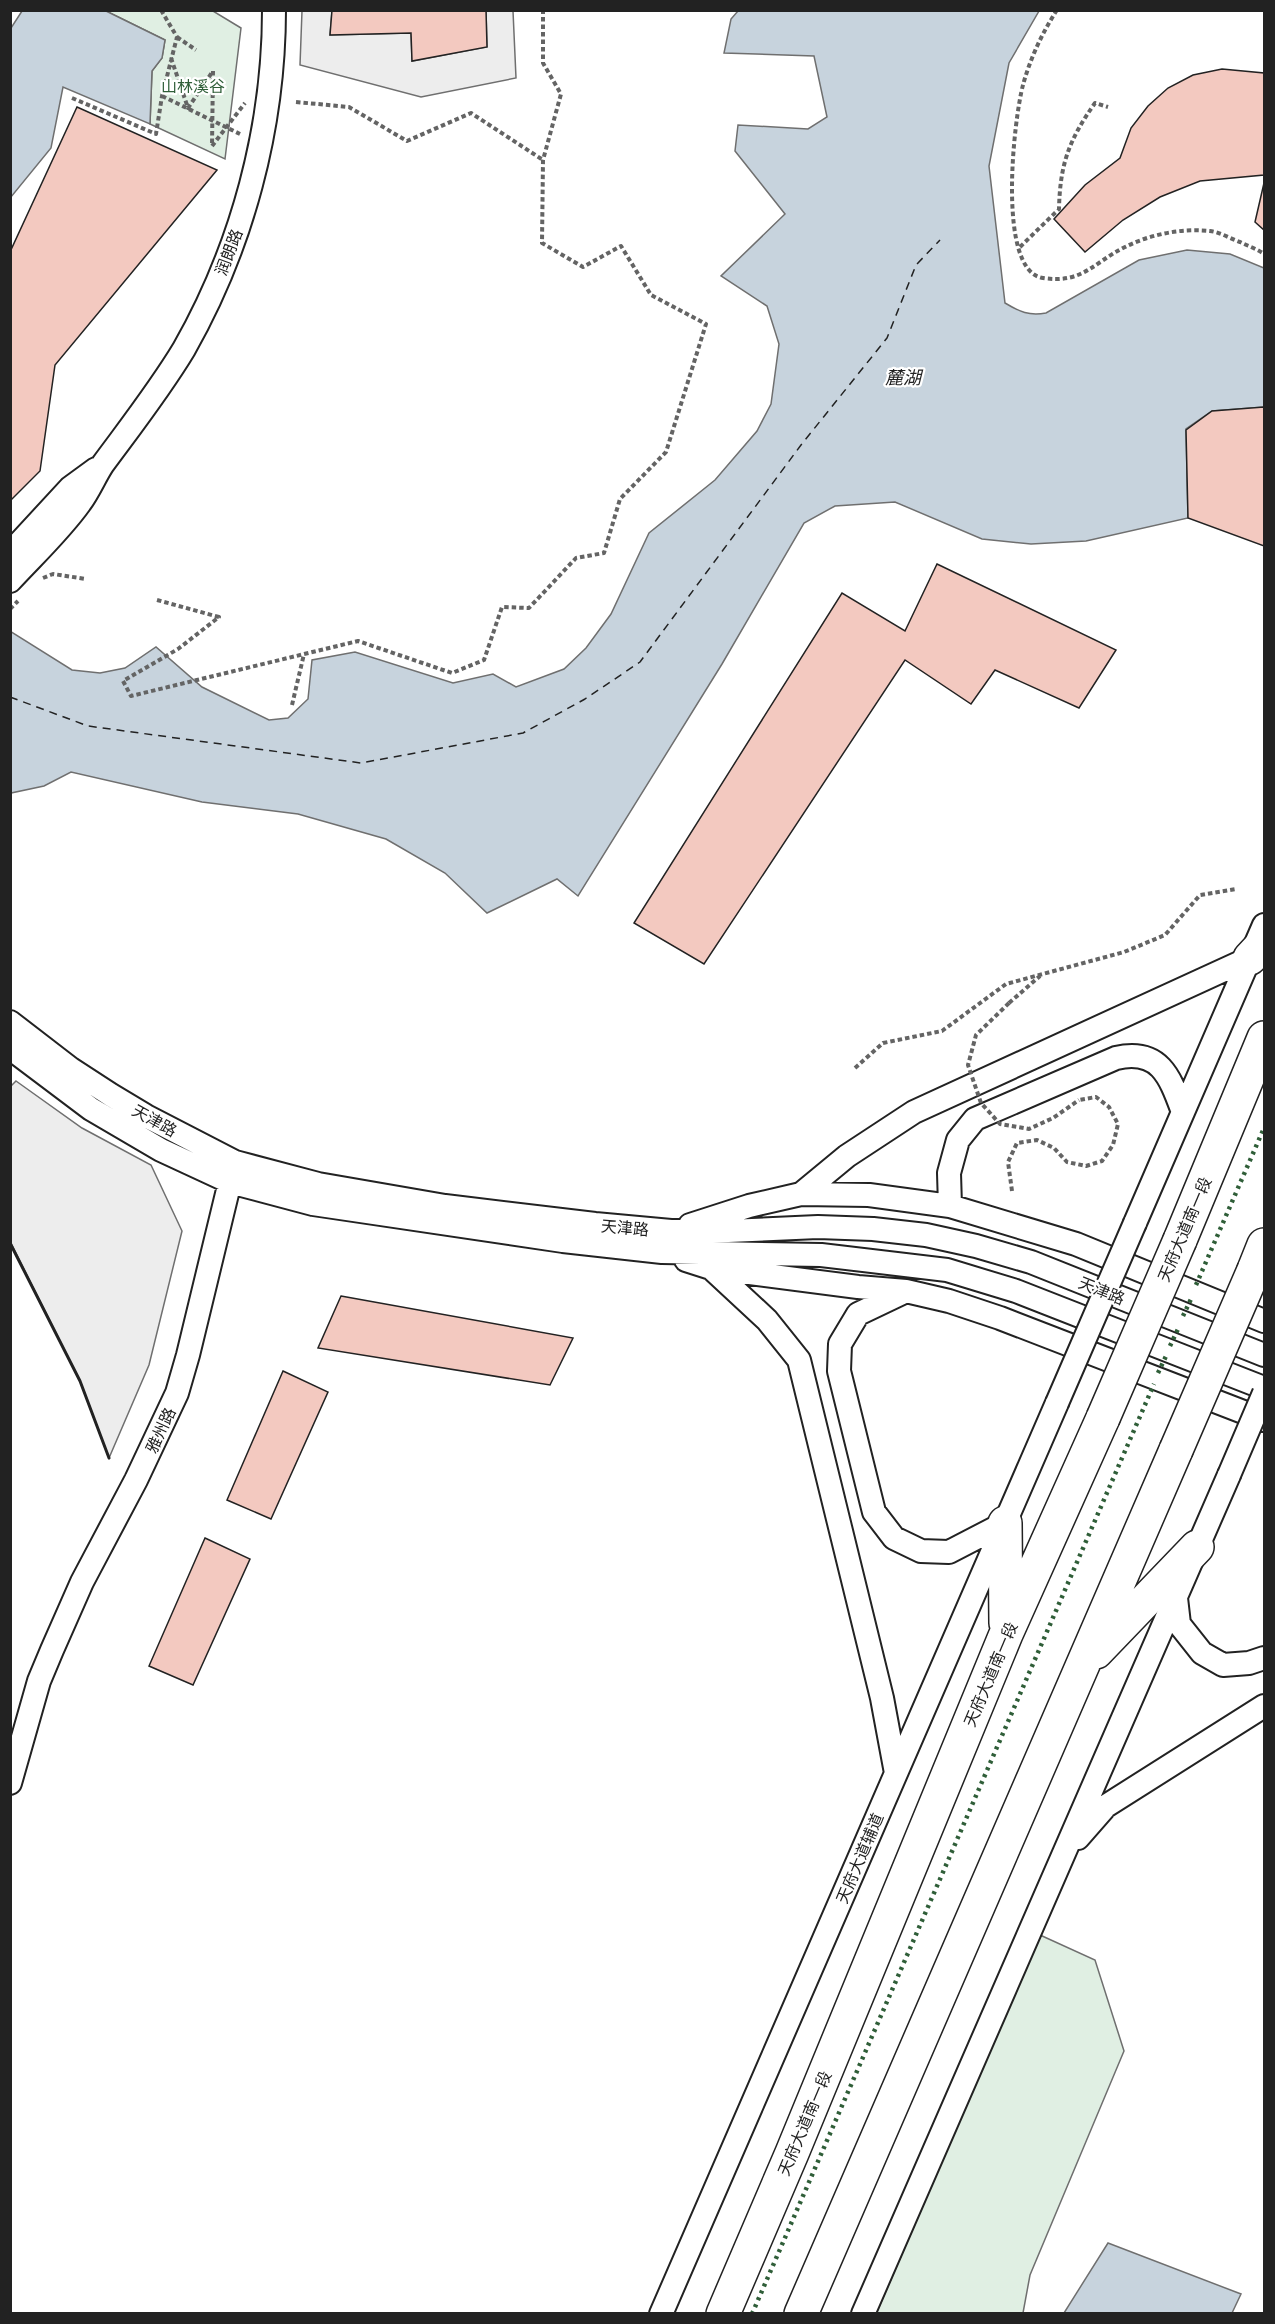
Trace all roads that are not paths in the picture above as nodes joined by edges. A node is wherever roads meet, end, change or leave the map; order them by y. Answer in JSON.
{"nodes":[{"id":1,"x":274,"y":10,"type":"edge"},
{"id":2,"x":36,"y":539,"type":"junction"},
{"id":3,"x":10,"y":553,"type":"edge"},
{"id":4,"x":10,"y":581,"type":"edge"},
{"id":5,"x":1264,"y":925,"type":"edge"},
{"id":6,"x":1257,"y":950,"type":"edge"},
{"id":7,"x":10,"y":1022,"type":"edge"},
{"id":8,"x":1264,"y":1038,"type":"edge"},
{"id":9,"x":10,"y":1048,"type":"edge"},
{"id":10,"x":1183,"y":1112,"type":"junction"},
{"id":11,"x":232,"y":1172,"type":"junction"},
{"id":12,"x":801,"y":1194,"type":"junction"},
{"id":13,"x":950,"y":1206,"type":"junction"},
{"id":14,"x":671,"y":1231,"type":"junction"},
{"id":15,"x":590,"y":1233,"type":"junction"},
{"id":16,"x":662,"y":1252,"type":"junction"},
{"id":17,"x":1259,"y":1257,"type":"edge"},
{"id":18,"x":711,"y":1268,"type":"junction"},
{"id":19,"x":906,"y":1291,"type":"junction"},
{"id":20,"x":1264,"y":1321,"type":"edge"},
{"id":21,"x":1264,"y":1355,"type":"edge"},
{"id":22,"x":1264,"y":1388,"type":"edge"},
{"id":23,"x":1264,"y":1393,"type":"edge"},
{"id":24,"x":1264,"y":1420,"type":"edge"},
{"id":25,"x":1005,"y":1523,"type":"junction"},
{"id":26,"x":1197,"y":1547,"type":"junction"},
{"id":27,"x":1176,"y":1598,"type":"junction"},
{"id":28,"x":1006,"y":1634,"type":"junction"},
{"id":29,"x":1264,"y":1658,"type":"edge"},
{"id":30,"x":1082,"y":1666,"type":"junction"},
{"id":31,"x":1264,"y":1706,"type":"edge"},
{"id":32,"x":896,"y":1773,"type":"junction"},
{"id":33,"x":10,"y":1783,"type":"edge"},
{"id":34,"x":1064,"y":1855,"type":"junction"},
{"id":35,"x":661,"y":2313,"type":"edge"},
{"id":36,"x":723,"y":2313,"type":"edge"},
{"id":37,"x":801,"y":2313,"type":"edge"},
{"id":38,"x":863,"y":2313,"type":"edge"}],
"edges":[{"from":1,"to":2,"type":"street","name":"润朗路"},
{"from":2,"to":3,"type":"street","name":"润朗路"},
{"from":2,"to":4,"type":"street","name":"润朗路"},
{"from":5,"to":6,"type":"street","name":"天府大道辅道"},
{"from":6,"to":10,"type":"street","name":"天府大道辅道"},
{"from":6,"to":12,"type":"street"},
{"from":7,"to":11,"type":"street","name":"天津路"},
{"from":8,"to":28,"type":"highway","name":"天府大道南一段","bridge":true},
{"from":9,"to":11,"type":"street","name":"天津路"},
{"from":10,"to":13,"type":"street"},
{"from":10,"to":25,"type":"street","name":"天府大道辅道","bridge":true},
{"from":11,"to":15,"type":"street","name":"天津路"},
{"from":11,"to":33,"type":"street","name":"雅州路"},
{"from":12,"to":13,"type":"street"},
{"from":12,"to":14,"type":"street"},
{"from":13,"to":20,"type":"street"},
{"from":14,"to":15,"type":"street","name":"天津路"},
{"from":14,"to":21,"type":"street","name":"天津路"},
{"from":15,"to":16,"type":"street","name":"天津路"},
{"from":16,"to":18,"type":"street"},
{"from":16,"to":22,"type":"street","name":"天津路"},
{"from":17,"to":30,"type":"highway","bridge":true},
{"from":18,"to":19,"type":"street"},
{"from":18,"to":32,"type":"street"},
{"from":19,"to":24,"type":"street"},
{"from":19,"to":25,"type":"street"},
{"from":23,"to":26,"type":"street","bridge":true},
{"from":25,"to":28,"type":"highway"},
{"from":25,"to":32,"type":"street","name":"天府大道辅道"},
{"from":26,"to":27,"type":"street"},
{"from":26,"to":30,"type":"highway"},
{"from":27,"to":29,"type":"street"},
{"from":27,"to":34,"type":"street"},
{"from":28,"to":36,"type":"highway","name":"天府大道南一段"},
{"from":30,"to":37,"type":"highway"},
{"from":31,"to":34,"type":"street"},
{"from":32,"to":35,"type":"street","name":"天府大道辅道"},
{"from":34,"to":38,"type":"street"}]}
